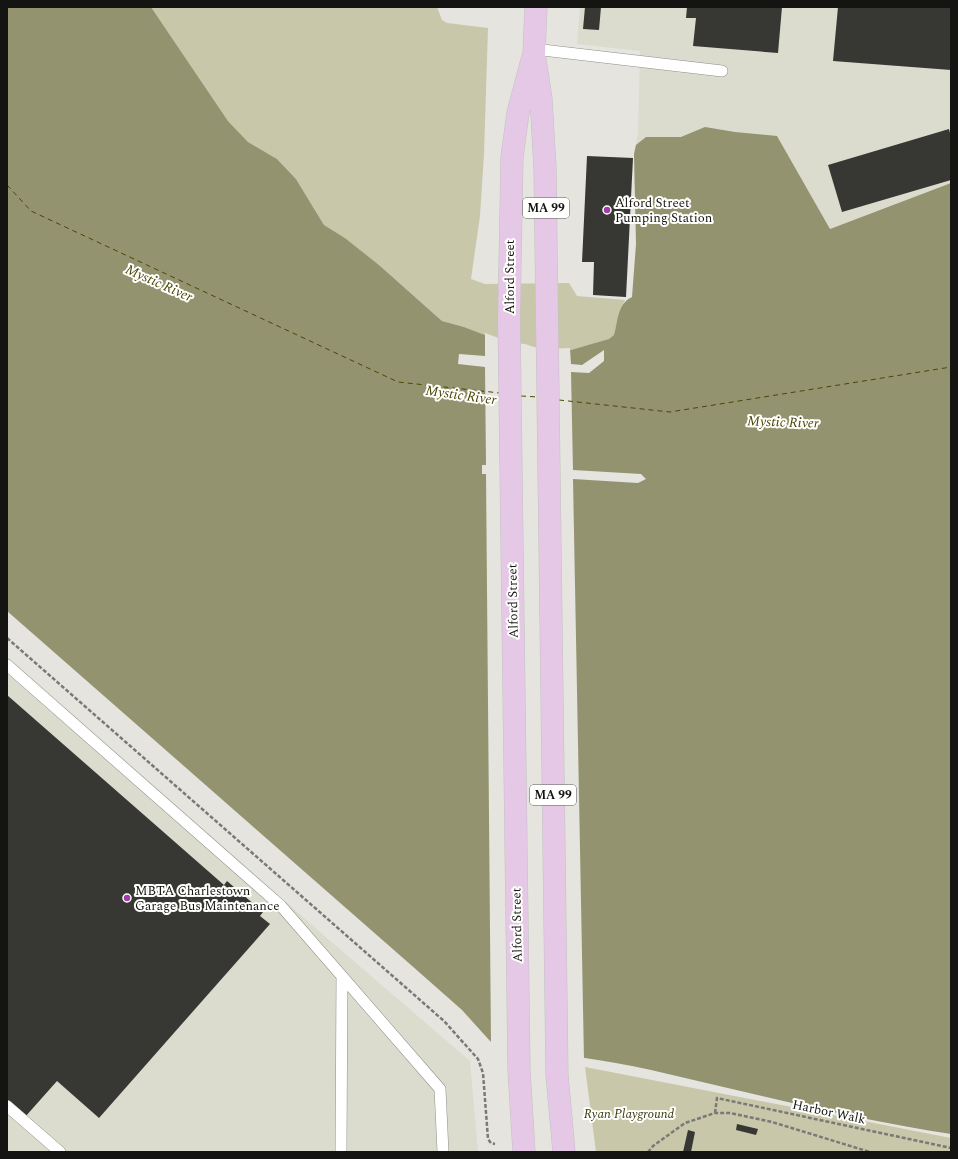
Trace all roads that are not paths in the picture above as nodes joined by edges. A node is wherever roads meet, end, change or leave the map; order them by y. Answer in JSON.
{"nodes":[{"id":1,"x":536,"y":7,"type":"edge"},
{"id":2,"x":534,"y":51,"type":"junction"},
{"id":3,"x":722,"y":71,"type":"dead end"},
{"id":4,"x":7,"y":666,"type":"edge"},
{"id":5,"x":342,"y":976,"type":"junction"},
{"id":6,"x":7,"y":1106,"type":"edge"},
{"id":7,"x":524,"y":1148,"type":"edge"},
{"id":8,"x":60,"y":1152,"type":"edge"},
{"id":9,"x":341,"y":1152,"type":"edge"},
{"id":10,"x":443,"y":1152,"type":"edge"},
{"id":11,"x":564,"y":1152,"type":"edge"}],
"edges":[{"from":1,"to":2,"type":"main road","name":"Alford Street","number":"MA 99"},
{"from":2,"to":3,"type":"lane"},
{"from":2,"to":7,"type":"main road","name":"Alford Street","number":"MA 99"},
{"from":2,"to":11,"type":"main road","name":"Alford Street","number":"MA 99"},
{"from":4,"to":5,"type":"lane"},
{"from":5,"to":9,"type":"lane"},
{"from":5,"to":10,"type":"lane"},
{"from":6,"to":8,"type":"lane"}]}
